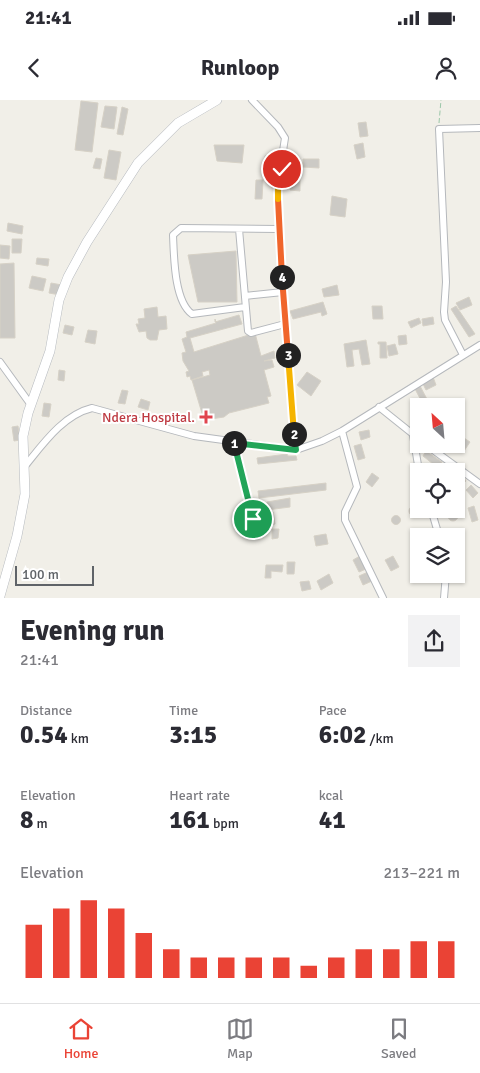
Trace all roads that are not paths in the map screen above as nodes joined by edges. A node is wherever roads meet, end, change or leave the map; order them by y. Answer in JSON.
{"nodes":[{"id":1,"x":217,"y":100,"type":"edge"},
{"id":2,"x":252,"y":100,"type":"edge"},
{"id":3,"x":480,"y":128,"type":"edge"},
{"id":4,"x":239,"y":228,"type":"junction"},
{"id":5,"x":279,"y":229,"type":"junction"},
{"id":6,"x":283,"y":292,"type":"junction"},
{"id":7,"x":245,"y":296,"type":"junction"},
{"id":8,"x":246,"y":307,"type":"junction"},
{"id":9,"x":285,"y":324,"type":"junction"},
{"id":10,"x":480,"y":345,"type":"edge"},
{"id":11,"x":463,"y":355,"type":"junction"},
{"id":12,"x":0,"y":362,"type":"edge"},
{"id":13,"x":31,"y":405,"type":"junction"},
{"id":14,"x":379,"y":408,"type":"junction"},
{"id":15,"x":342,"y":431,"type":"junction"},
{"id":16,"x":410,"y":432,"type":"edge"},
{"id":17,"x":234,"y":443,"type":"junction"},
{"id":18,"x":296,"y":450,"type":"junction"},
{"id":19,"x":437,"y":453,"type":"edge"},
{"id":20,"x":25,"y":466,"type":"junction"},
{"id":21,"x":480,"y":484,"type":"edge"},
{"id":22,"x":253,"y":519,"type":"dead end"},
{"id":23,"x":445,"y":583,"type":"edge"},
{"id":24,"x":0,"y":593,"type":"edge"},
{"id":25,"x":383,"y":598,"type":"edge"},
{"id":26,"x":444,"y":598,"type":"edge"}],
"edges":[{"from":1,"to":13,"type":"main road"},
{"from":2,"to":5,"type":"street"},
{"from":3,"to":11,"type":"street"},
{"from":4,"to":5,"type":"street"},
{"from":4,"to":7,"type":"street"},
{"from":4,"to":8,"type":"street"},
{"from":5,"to":6,"type":"street"},
{"from":6,"to":7,"type":"street"},
{"from":6,"to":9,"type":"street"},
{"from":7,"to":8,"type":"street"},
{"from":8,"to":9,"type":"street"},
{"from":9,"to":18,"type":"street"},
{"from":10,"to":11,"type":"street"},
{"from":11,"to":14,"type":"street"},
{"from":12,"to":13,"type":"street"},
{"from":13,"to":20,"type":"main road"},
{"from":14,"to":15,"type":"street"},
{"from":14,"to":16,"type":"street"},
{"from":15,"to":18,"type":"street"},
{"from":15,"to":25,"type":"street"},
{"from":17,"to":18,"type":"street"},
{"from":17,"to":20,"type":"street"},
{"from":17,"to":22,"type":"street"},
{"from":19,"to":21,"type":"street"},
{"from":20,"to":24,"type":"main road"},
{"from":23,"to":26,"type":"street"}]}
